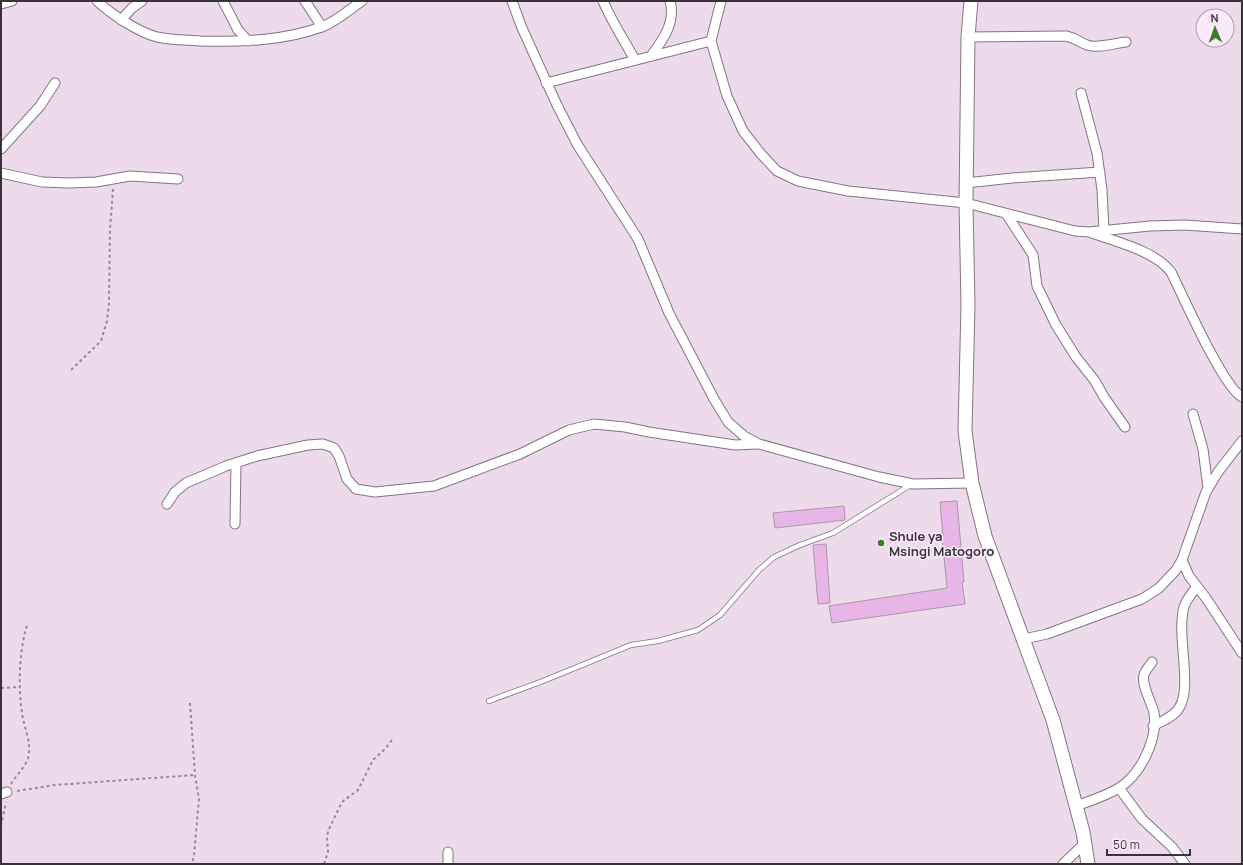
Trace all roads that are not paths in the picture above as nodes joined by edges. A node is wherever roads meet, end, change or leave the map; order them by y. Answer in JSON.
{"nodes":[{"id":1,"x":12,"y":1,"type":"edge"},
{"id":2,"x":97,"y":1,"type":"edge"},
{"id":3,"x":142,"y":1,"type":"edge"},
{"id":4,"x":223,"y":1,"type":"edge"},
{"id":5,"x":305,"y":1,"type":"edge"},
{"id":6,"x":362,"y":1,"type":"edge"},
{"id":7,"x":512,"y":1,"type":"edge"},
{"id":8,"x":603,"y":1,"type":"edge"},
{"id":9,"x":678,"y":1,"type":"edge"},
{"id":10,"x":721,"y":1,"type":"edge"},
{"id":11,"x":971,"y":1,"type":"edge"},
{"id":12,"x":1,"y":4,"type":"edge"},
{"id":13,"x":671,"y":4,"type":"edge"},
{"id":14,"x":121,"y":20,"type":"junction"},
{"id":15,"x":322,"y":27,"type":"junction"},
{"id":16,"x":968,"y":37,"type":"junction"},
{"id":17,"x":248,"y":41,"type":"junction"},
{"id":18,"x":711,"y":42,"type":"junction"},
{"id":19,"x":1126,"y":42,"type":"dead end"},
{"id":20,"x":651,"y":56,"type":"junction"},
{"id":21,"x":635,"y":60,"type":"junction"},
{"id":22,"x":546,"y":82,"type":"junction"},
{"id":23,"x":55,"y":83,"type":"dead end"},
{"id":24,"x":1080,"y":92,"type":"dead end"},
{"id":25,"x":1,"y":149,"type":"edge"},
{"id":26,"x":1100,"y":172,"type":"junction"},
{"id":27,"x":1,"y":173,"type":"edge"},
{"id":28,"x":178,"y":179,"type":"dead end"},
{"id":29,"x":966,"y":183,"type":"junction"},
{"id":30,"x":966,"y":203,"type":"junction"},
{"id":31,"x":1007,"y":215,"type":"junction"},
{"id":32,"x":1242,"y":229,"type":"edge"},
{"id":33,"x":1104,"y":230,"type":"junction"},
{"id":34,"x":1089,"y":232,"type":"junction"},
{"id":35,"x":1242,"y":397,"type":"edge"},
{"id":36,"x":1193,"y":414,"type":"dead end"},
{"id":37,"x":1125,"y":427,"type":"dead end"},
{"id":38,"x":1242,"y":441,"type":"edge"},
{"id":39,"x":759,"y":444,"type":"junction"},
{"id":40,"x":236,"y":463,"type":"junction"},
{"id":41,"x":972,"y":483,"type":"junction"},
{"id":42,"x":913,"y":484,"type":"junction"},
{"id":43,"x":1208,"y":488,"type":"junction"},
{"id":44,"x":166,"y":504,"type":"dead end"},
{"id":45,"x":235,"y":524,"type":"dead end"},
{"id":46,"x":1182,"y":560,"type":"junction"},
{"id":47,"x":1197,"y":586,"type":"junction"},
{"id":48,"x":1024,"y":638,"type":"junction"},
{"id":49,"x":1242,"y":653,"type":"edge"},
{"id":50,"x":1152,"y":662,"type":"dead end"},
{"id":51,"x":489,"y":701,"type":"dead end"},
{"id":52,"x":1153,"y":726,"type":"junction"},
{"id":53,"x":1119,"y":788,"type":"junction"},
{"id":54,"x":1076,"y":806,"type":"junction"},
{"id":55,"x":1085,"y":843,"type":"junction"},
{"id":56,"x":448,"y":852,"type":"dead end"},
{"id":57,"x":448,"y":864,"type":"edge"},
{"id":58,"x":1063,"y":864,"type":"edge"},
{"id":59,"x":1088,"y":864,"type":"edge"},
{"id":60,"x":1185,"y":864,"type":"edge"}],
"edges":[{"from":1,"to":12,"type":"street"},
{"from":2,"to":14,"type":"street"},
{"from":3,"to":14,"type":"street"},
{"from":4,"to":17,"type":"street"},
{"from":5,"to":15,"type":"street"},
{"from":6,"to":15,"type":"street"},
{"from":7,"to":22,"type":"street"},
{"from":8,"to":21,"type":"street"},
{"from":9,"to":13,"type":"street"},
{"from":10,"to":18,"type":"street"},
{"from":11,"to":16,"type":"street"},
{"from":13,"to":20,"type":"street"},
{"from":14,"to":17,"type":"street"},
{"from":15,"to":17,"type":"street"},
{"from":16,"to":19,"type":"street"},
{"from":16,"to":29,"type":"street"},
{"from":18,"to":20,"type":"street"},
{"from":18,"to":30,"type":"street"},
{"from":20,"to":21,"type":"street"},
{"from":21,"to":22,"type":"street"},
{"from":22,"to":39,"type":"street"},
{"from":23,"to":25,"type":"street"},
{"from":24,"to":26,"type":"street"},
{"from":26,"to":29,"type":"street"},
{"from":26,"to":33,"type":"street"},
{"from":27,"to":28,"type":"street"},
{"from":29,"to":30,"type":"street"},
{"from":30,"to":31,"type":"street"},
{"from":30,"to":41,"type":"street"},
{"from":31,"to":34,"type":"street"},
{"from":31,"to":37,"type":"street"},
{"from":32,"to":33,"type":"street"},
{"from":33,"to":34,"type":"street"},
{"from":34,"to":35,"type":"street"},
{"from":36,"to":43,"type":"street"},
{"from":38,"to":43,"type":"street"},
{"from":39,"to":40,"type":"street"},
{"from":39,"to":42,"type":"street"},
{"from":40,"to":44,"type":"street"},
{"from":40,"to":45,"type":"street"},
{"from":41,"to":42,"type":"street"},
{"from":41,"to":48,"type":"street"},
{"from":42,"to":51,"type":"lane"},
{"from":43,"to":46,"type":"street"},
{"from":46,"to":47,"type":"street"},
{"from":46,"to":48,"type":"street"},
{"from":47,"to":49,"type":"street"},
{"from":47,"to":52,"type":"street"},
{"from":48,"to":54,"type":"street"},
{"from":50,"to":52,"type":"street"},
{"from":52,"to":53,"type":"street"},
{"from":53,"to":54,"type":"street"},
{"from":53,"to":60,"type":"street"},
{"from":54,"to":55,"type":"street"},
{"from":55,"to":58,"type":"street"},
{"from":55,"to":59,"type":"street"},
{"from":56,"to":57,"type":"street"}]}
